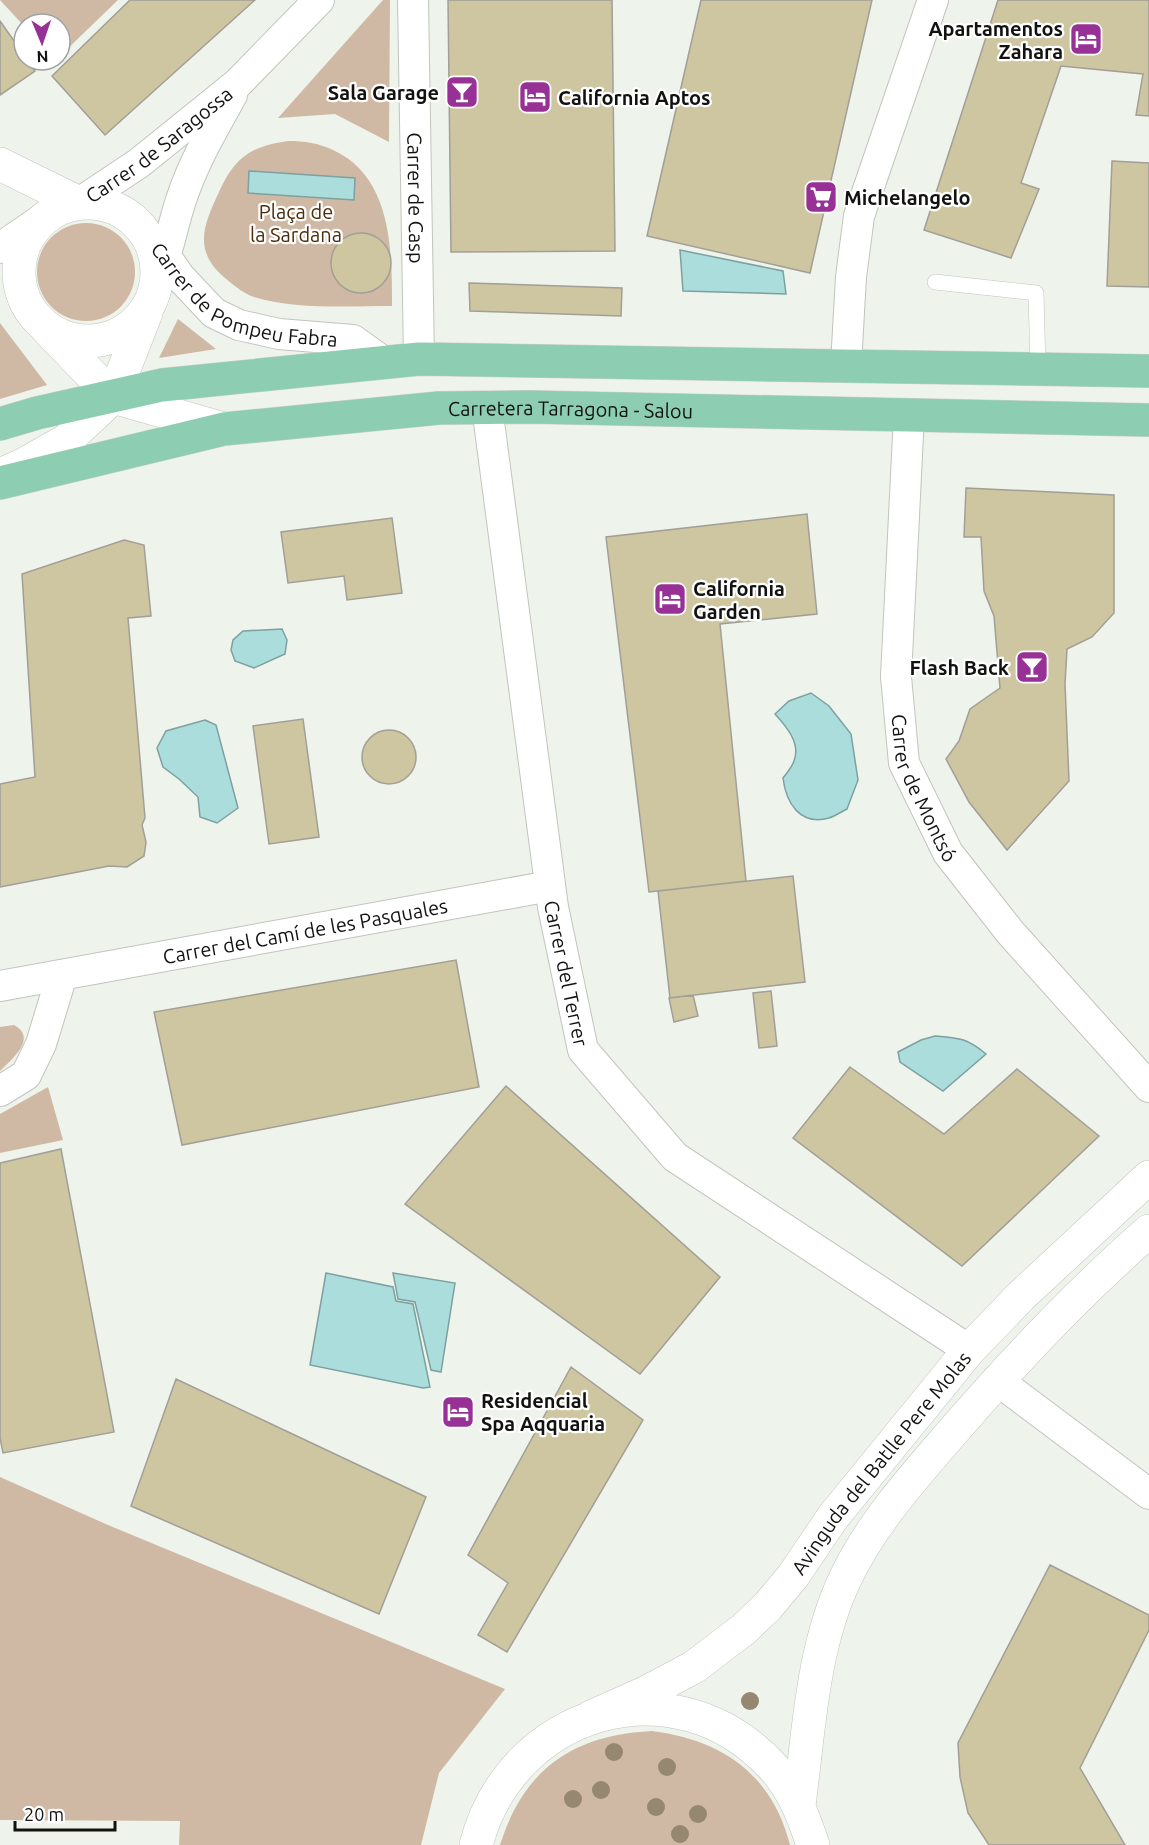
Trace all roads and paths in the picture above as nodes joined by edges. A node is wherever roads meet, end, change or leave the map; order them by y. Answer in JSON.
{"nodes":[{"id":1,"x":319,"y":0,"type":"edge"},
{"id":2,"x":413,"y":0,"type":"edge"},
{"id":3,"x":933,"y":0,"type":"edge"},
{"id":4,"x":237,"y":84,"type":"junction"},
{"id":5,"x":0,"y":164,"type":"edge"},
{"id":6,"x":79,"y":203,"type":"junction"},
{"id":7,"x":44,"y":218,"type":"junction"},
{"id":8,"x":0,"y":248,"type":"edge"},
{"id":9,"x":158,"y":278,"type":"junction"},
{"id":10,"x":934,"y":282,"type":"dead end"},
{"id":11,"x":22,"y":294,"type":"junction"},
{"id":12,"x":41,"y":322,"type":"junction"},
{"id":13,"x":419,"y":359,"type":"junction"},
{"id":14,"x":386,"y":363,"type":"junction"},
{"id":15,"x":846,"y":365,"type":"junction"},
{"id":16,"x":1038,"y":369,"type":"junction"},
{"id":17,"x":1149,"y":371,"type":"edge"},
{"id":18,"x":113,"y":397,"type":"junction"},
{"id":19,"x":488,"y":407,"type":"junction"},
{"id":20,"x":909,"y":415,"type":"junction"},
{"id":21,"x":1149,"y":420,"type":"edge"},
{"id":22,"x":0,"y":424,"type":"edge"},
{"id":23,"x":224,"y":429,"type":"junction"},
{"id":24,"x":0,"y":475,"type":"edge"},
{"id":25,"x":0,"y":483,"type":"edge"},
{"id":26,"x":550,"y":886,"type":"junction"},
{"id":27,"x":62,"y":975,"type":"junction"},
{"id":28,"x":0,"y":986,"type":"edge"},
{"id":29,"x":1149,"y":1087,"type":"edge"},
{"id":30,"x":0,"y":1091,"type":"edge"},
{"id":31,"x":1149,"y":1177,"type":"edge"},
{"id":32,"x":1149,"y":1231,"type":"edge"},
{"id":33,"x":969,"y":1350,"type":"junction"},
{"id":34,"x":997,"y":1380,"type":"junction"},
{"id":35,"x":1149,"y":1494,"type":"edge"},
{"id":36,"x":591,"y":1718,"type":"junction"},
{"id":37,"x":799,"y":1805,"type":"junction"},
{"id":38,"x":476,"y":1845,"type":"edge"},
{"id":39,"x":813,"y":1845,"type":"edge"}],
"edges":[{"from":1,"to":4,"type":"street","name":"Carrer de Saragossa"},
{"from":2,"to":13,"type":"street","name":"Carrer de Casp"},
{"from":3,"to":15,"type":"street"},
{"from":4,"to":6,"type":"street","name":"Carrer de Saragossa"},
{"from":4,"to":9,"type":"street","name":"Carrer de Saragossa"},
{"from":5,"to":6,"type":"street"},
{"from":6,"to":7,"type":"street"},
{"from":6,"to":9,"type":"street"},
{"from":7,"to":8,"type":"street"},
{"from":7,"to":11,"type":"street"},
{"from":8,"to":11,"type":"street"},
{"from":9,"to":12,"type":"street"},
{"from":9,"to":14,"type":"street","name":"Carrer de Pompeu Fabra"},
{"from":9,"to":18,"type":"street"},
{"from":10,"to":16,"type":"lane"},
{"from":11,"to":12,"type":"street"},
{"from":12,"to":18,"type":"street"},
{"from":13,"to":14,"type":"main road"},
{"from":13,"to":15,"type":"main road"},
{"from":14,"to":18,"type":"main road"},
{"from":15,"to":16,"type":"main road"},
{"from":16,"to":17,"type":"main road"},
{"from":18,"to":22,"type":"main road"},
{"from":18,"to":23,"type":"street"},
{"from":18,"to":24,"type":"street"},
{"from":19,"to":20,"type":"main road","name":"Carretera Tarragona - Salou"},
{"from":19,"to":23,"type":"main road","name":"Carretera Tarragona - Salou"},
{"from":19,"to":26,"type":"street","name":"Carrer del Terrer"},
{"from":20,"to":21,"type":"main road","name":"Carretera Tarragona - Salou"},
{"from":20,"to":29,"type":"street","name":"Carrer de Montsó"},
{"from":23,"to":25,"type":"main road","name":"Carretera Tarragona - Salou"},
{"from":26,"to":27,"type":"street","name":"Carrer del Camí de les Pasquales"},
{"from":26,"to":33,"type":"street","name":"Carrer del Terrer"},
{"from":27,"to":28,"type":"street","name":"Carrer del Camí de les Pasquales"},
{"from":27,"to":30,"type":"street"},
{"from":31,"to":33,"type":"street","name":"Avinguda del Batlle Pere Molas"},
{"from":32,"to":34,"type":"street","name":"Avinguda del Batlle Pere Molas"},
{"from":33,"to":36,"type":"street","name":"Avinguda del Batlle Pere Molas"},
{"from":34,"to":35,"type":"street"},
{"from":34,"to":37,"type":"street","name":"Avinguda del Batlle Pere Molas"},
{"from":36,"to":37,"type":"street"},
{"from":36,"to":38,"type":"street"},
{"from":37,"to":39,"type":"street"}]}
